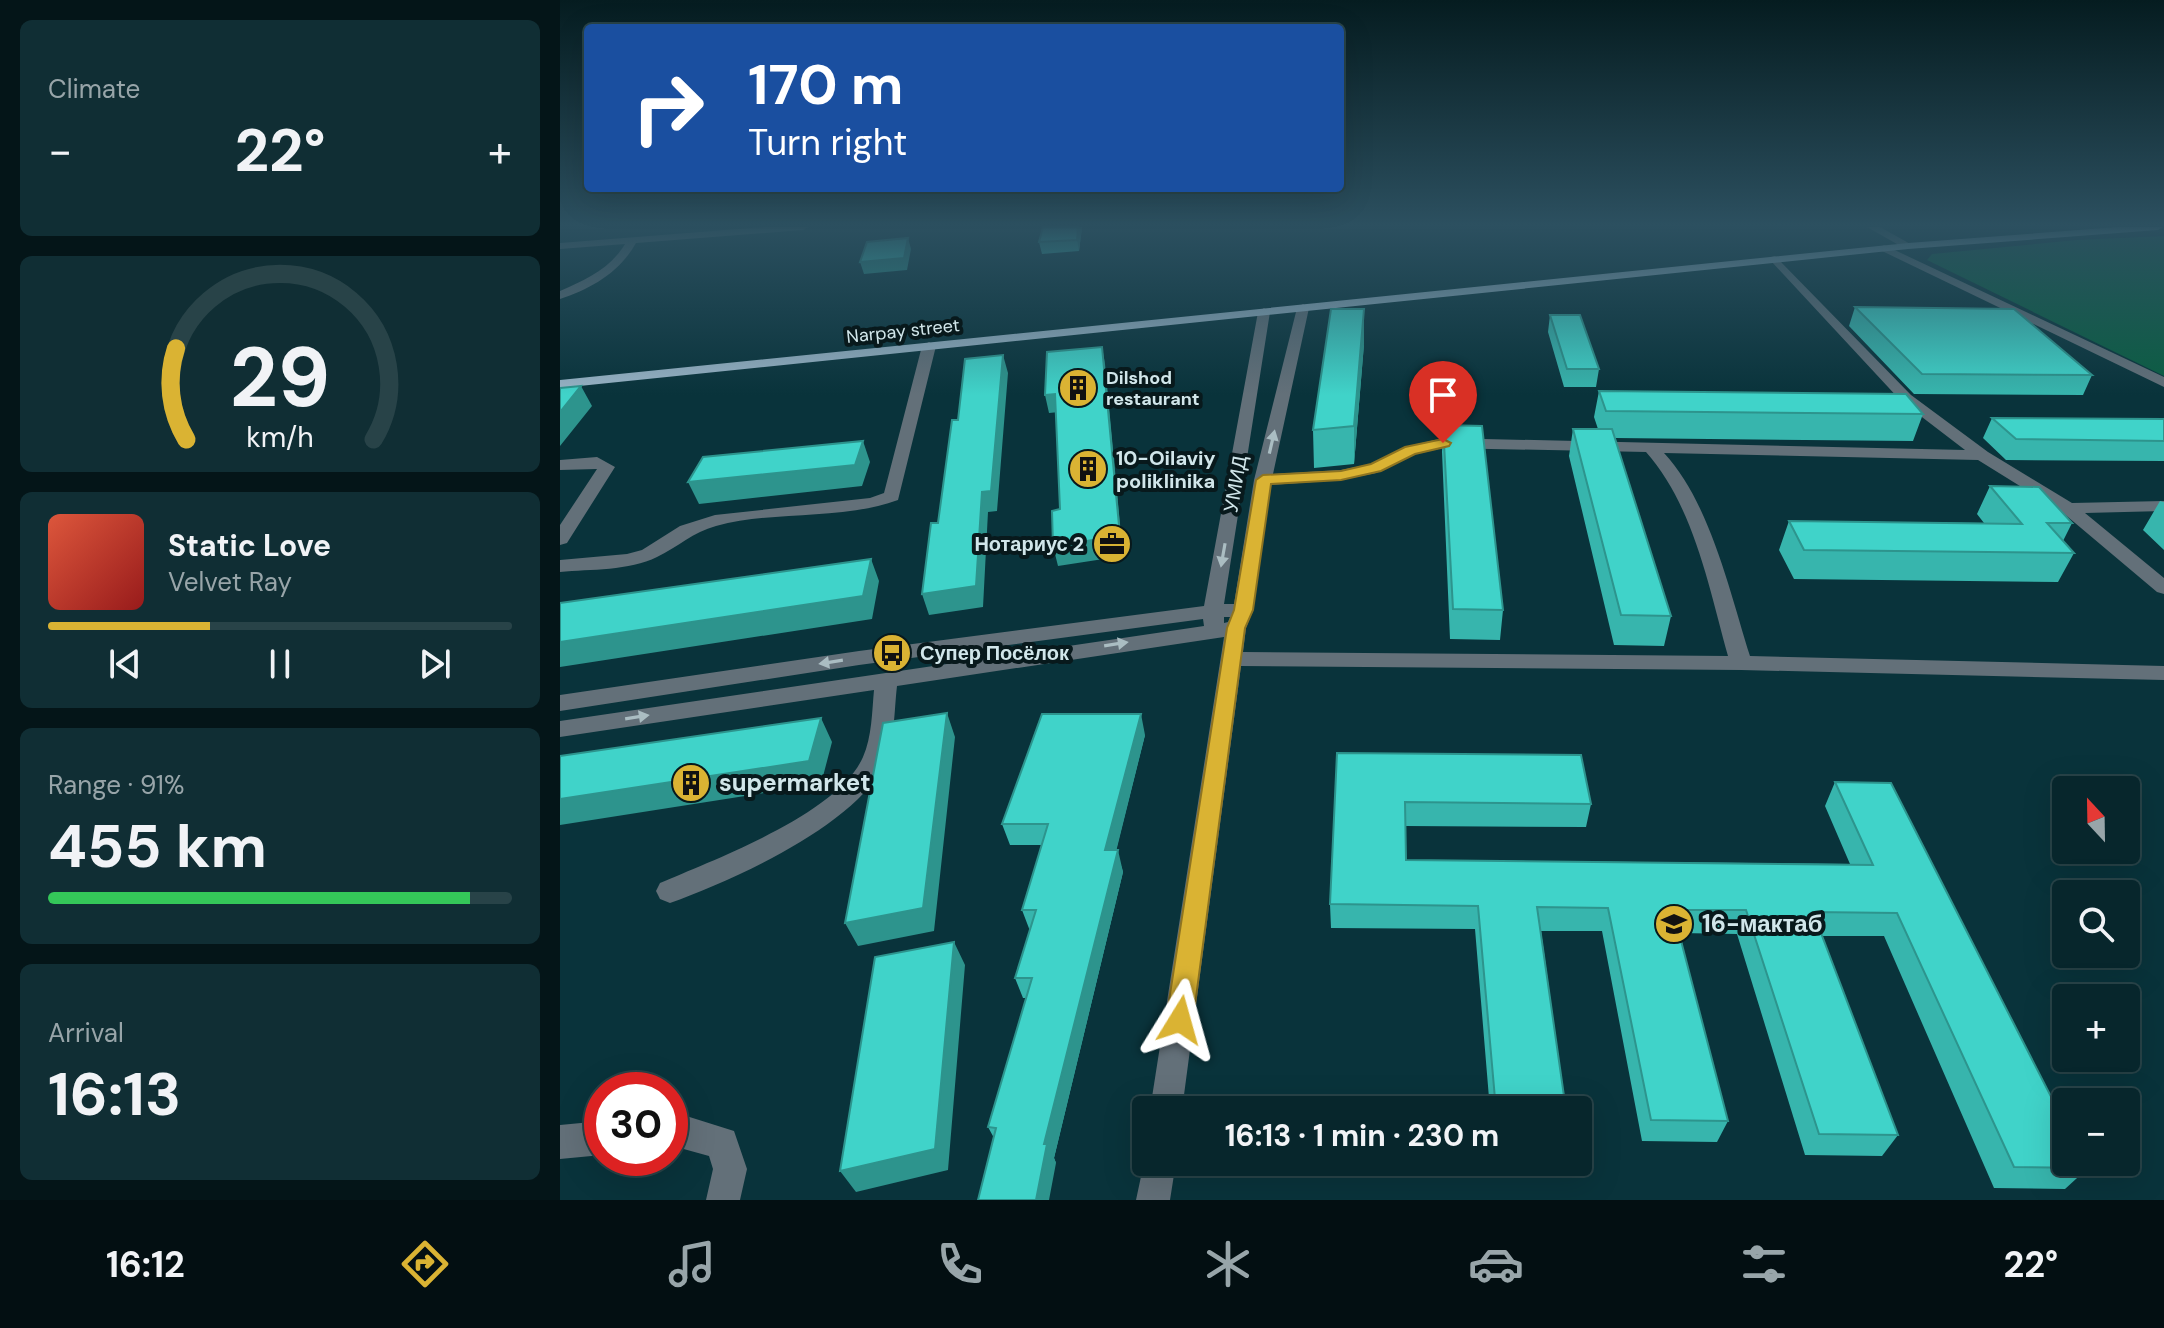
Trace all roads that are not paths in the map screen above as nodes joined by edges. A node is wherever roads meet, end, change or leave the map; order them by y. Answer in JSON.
{"nodes":[{"id":1,"x":586,"y":283,"type":"edge"},
{"id":2,"x":1544,"y":283,"type":"edge"},
{"id":3,"x":1798,"y":283,"type":"edge"},
{"id":4,"x":1957,"y":283,"type":"edge"},
{"id":5,"x":560,"y":295,"type":"edge"},
{"id":6,"x":1303,"y":308,"type":"junction"},
{"id":7,"x":1264,"y":312,"type":"junction"},
{"id":8,"x":929,"y":346,"type":"junction"},
{"id":9,"x":2164,"y":383,"type":"edge"},
{"id":10,"x":560,"y":384,"type":"edge"},
{"id":11,"x":1652,"y":449,"type":"junction"},
{"id":12,"x":1982,"y":455,"type":"junction"},
{"id":13,"x":560,"y":465,"type":"edge"},
{"id":14,"x":1263,"y":480,"type":"junction"},
{"id":15,"x":2164,"y":506,"type":"edge"},
{"id":16,"x":2068,"y":508,"type":"junction"},
{"id":17,"x":560,"y":539,"type":"edge"},
{"id":18,"x":560,"y":566,"type":"edge"},
{"id":19,"x":2164,"y":588,"type":"edge"},
{"id":20,"x":1229,"y":631,"type":"junction"},
{"id":21,"x":1741,"y":663,"type":"junction"},
{"id":22,"x":2164,"y":673,"type":"edge"},
{"id":23,"x":887,"y":679,"type":"junction"},
{"id":24,"x":560,"y":703,"type":"edge"},
{"id":25,"x":560,"y":729,"type":"edge"},
{"id":26,"x":670,"y":891,"type":"dead end"},
{"id":27,"x":1168,"y":1096,"type":"edge"},
{"id":28,"x":688,"y":1133,"type":"edge"},
{"id":29,"x":584,"y":1140,"type":"edge"},
{"id":30,"x":560,"y":1142,"type":"edge"},
{"id":31,"x":1157,"y":1176,"type":"edge"},
{"id":32,"x":723,"y":1200,"type":"edge"},
{"id":33,"x":1153,"y":1200,"type":"edge"}],
"edges":[{"from":1,"to":5,"type":"street"},
{"from":2,"to":6,"type":"main road","name":"Narpay street"},
{"from":3,"to":12,"type":"street"},
{"from":4,"to":9,"type":"street"},
{"from":6,"to":7,"type":"main road","name":"Narpay street"},
{"from":14,"to":6,"type":"street","name":"УМИД","one_way":true},
{"from":7,"to":8,"type":"main road","name":"Narpay street"},
{"from":7,"to":20,"type":"street","name":"УМИД","one_way":true},
{"from":8,"to":10,"type":"main road","name":"Narpay street"},
{"from":8,"to":18,"type":"street"},
{"from":11,"to":12,"type":"street"},
{"from":11,"to":14,"type":"street"},
{"from":11,"to":21,"type":"street"},
{"from":12,"to":16,"type":"street"},
{"from":13,"to":17,"type":"street"},
{"from":14,"to":20,"type":"street","name":"УМИД"},
{"from":15,"to":16,"type":"street"},
{"from":16,"to":19,"type":"street"},
{"from":20,"to":21,"type":"street"},
{"from":23,"to":20,"type":"street","one_way":true},
{"from":20,"to":24,"type":"street","one_way":true},
{"from":20,"to":27,"type":"street","name":"УМИД"},
{"from":21,"to":22,"type":"street"},
{"from":25,"to":23,"type":"street","one_way":true},
{"from":23,"to":26,"type":"street"},
{"from":28,"to":32,"type":"street"},
{"from":29,"to":30,"type":"street"},
{"from":31,"to":33,"type":"street"}]}
